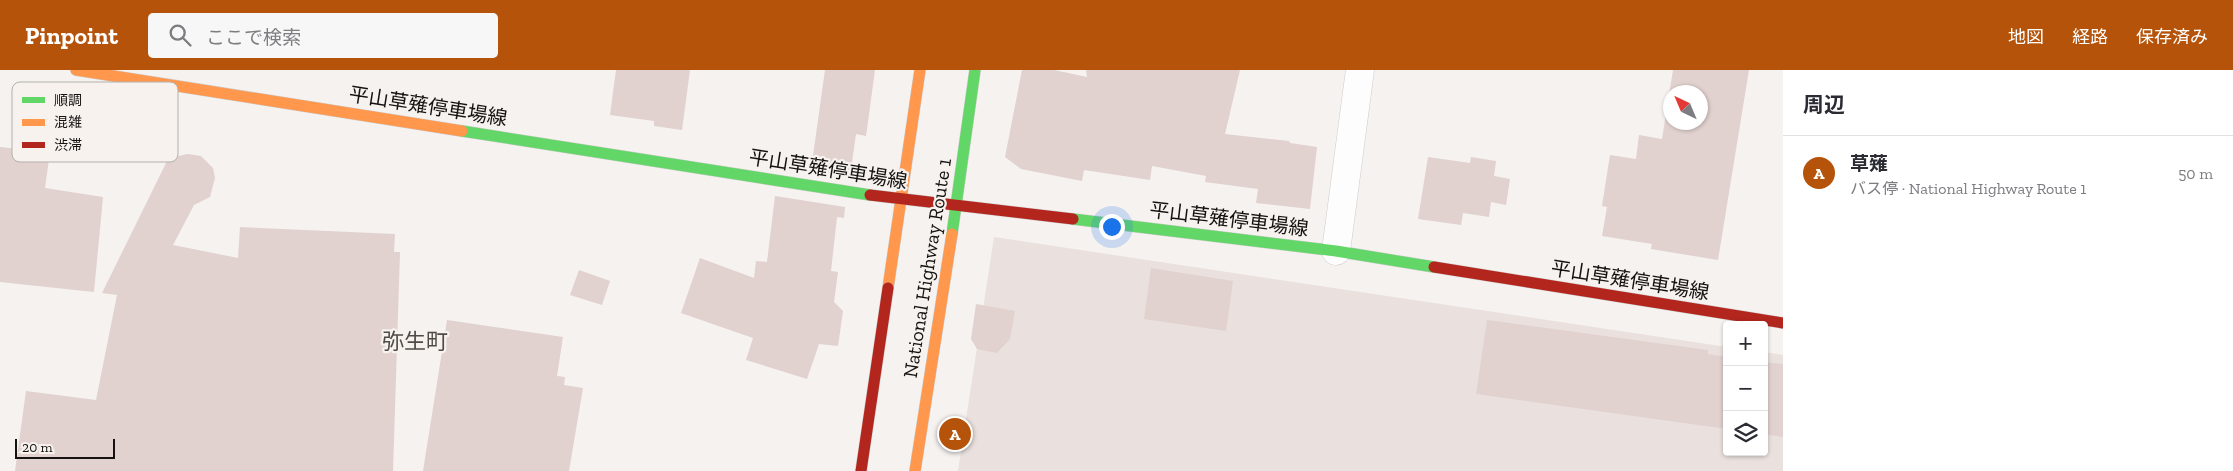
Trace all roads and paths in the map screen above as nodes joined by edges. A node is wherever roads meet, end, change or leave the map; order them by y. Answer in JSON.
{"nodes":[{"id":1,"x":76,"y":70,"type":"edge"},
{"id":2,"x":920,"y":70,"type":"edge"},
{"id":3,"x":975,"y":70,"type":"edge"},
{"id":4,"x":1360,"y":70,"type":"edge"},
{"id":5,"x":152,"y":82,"type":"edge"},
{"id":6,"x":178,"y":86,"type":"edge"},
{"id":7,"x":902,"y":200,"type":"junction"},
{"id":8,"x":957,"y":204,"type":"junction"},
{"id":9,"x":1336,"y":251,"type":"junction"},
{"id":10,"x":1783,"y":323,"type":"edge"},
{"id":11,"x":861,"y":471,"type":"edge"},
{"id":12,"x":915,"y":471,"type":"edge"}],
"edges":[{"from":1,"to":5,"type":"main road","name":"平山草薙停車場線"},
{"from":2,"to":7,"type":"main road","name":"National Highway Route 1"},
{"from":3,"to":8,"type":"main road","name":"National Highway Route 1"},
{"from":4,"to":9,"type":"street"},
{"from":6,"to":7,"type":"main road","name":"平山草薙停車場線"},
{"from":7,"to":8,"type":"main road","name":"平山草薙停車場線"},
{"from":7,"to":11,"type":"main road","name":"National Highway Route 1"},
{"from":8,"to":9,"type":"main road","name":"平山草薙停車場線"},
{"from":8,"to":12,"type":"main road","name":"National Highway Route 1"},
{"from":9,"to":10,"type":"main road","name":"平山草薙停車場線"}]}
